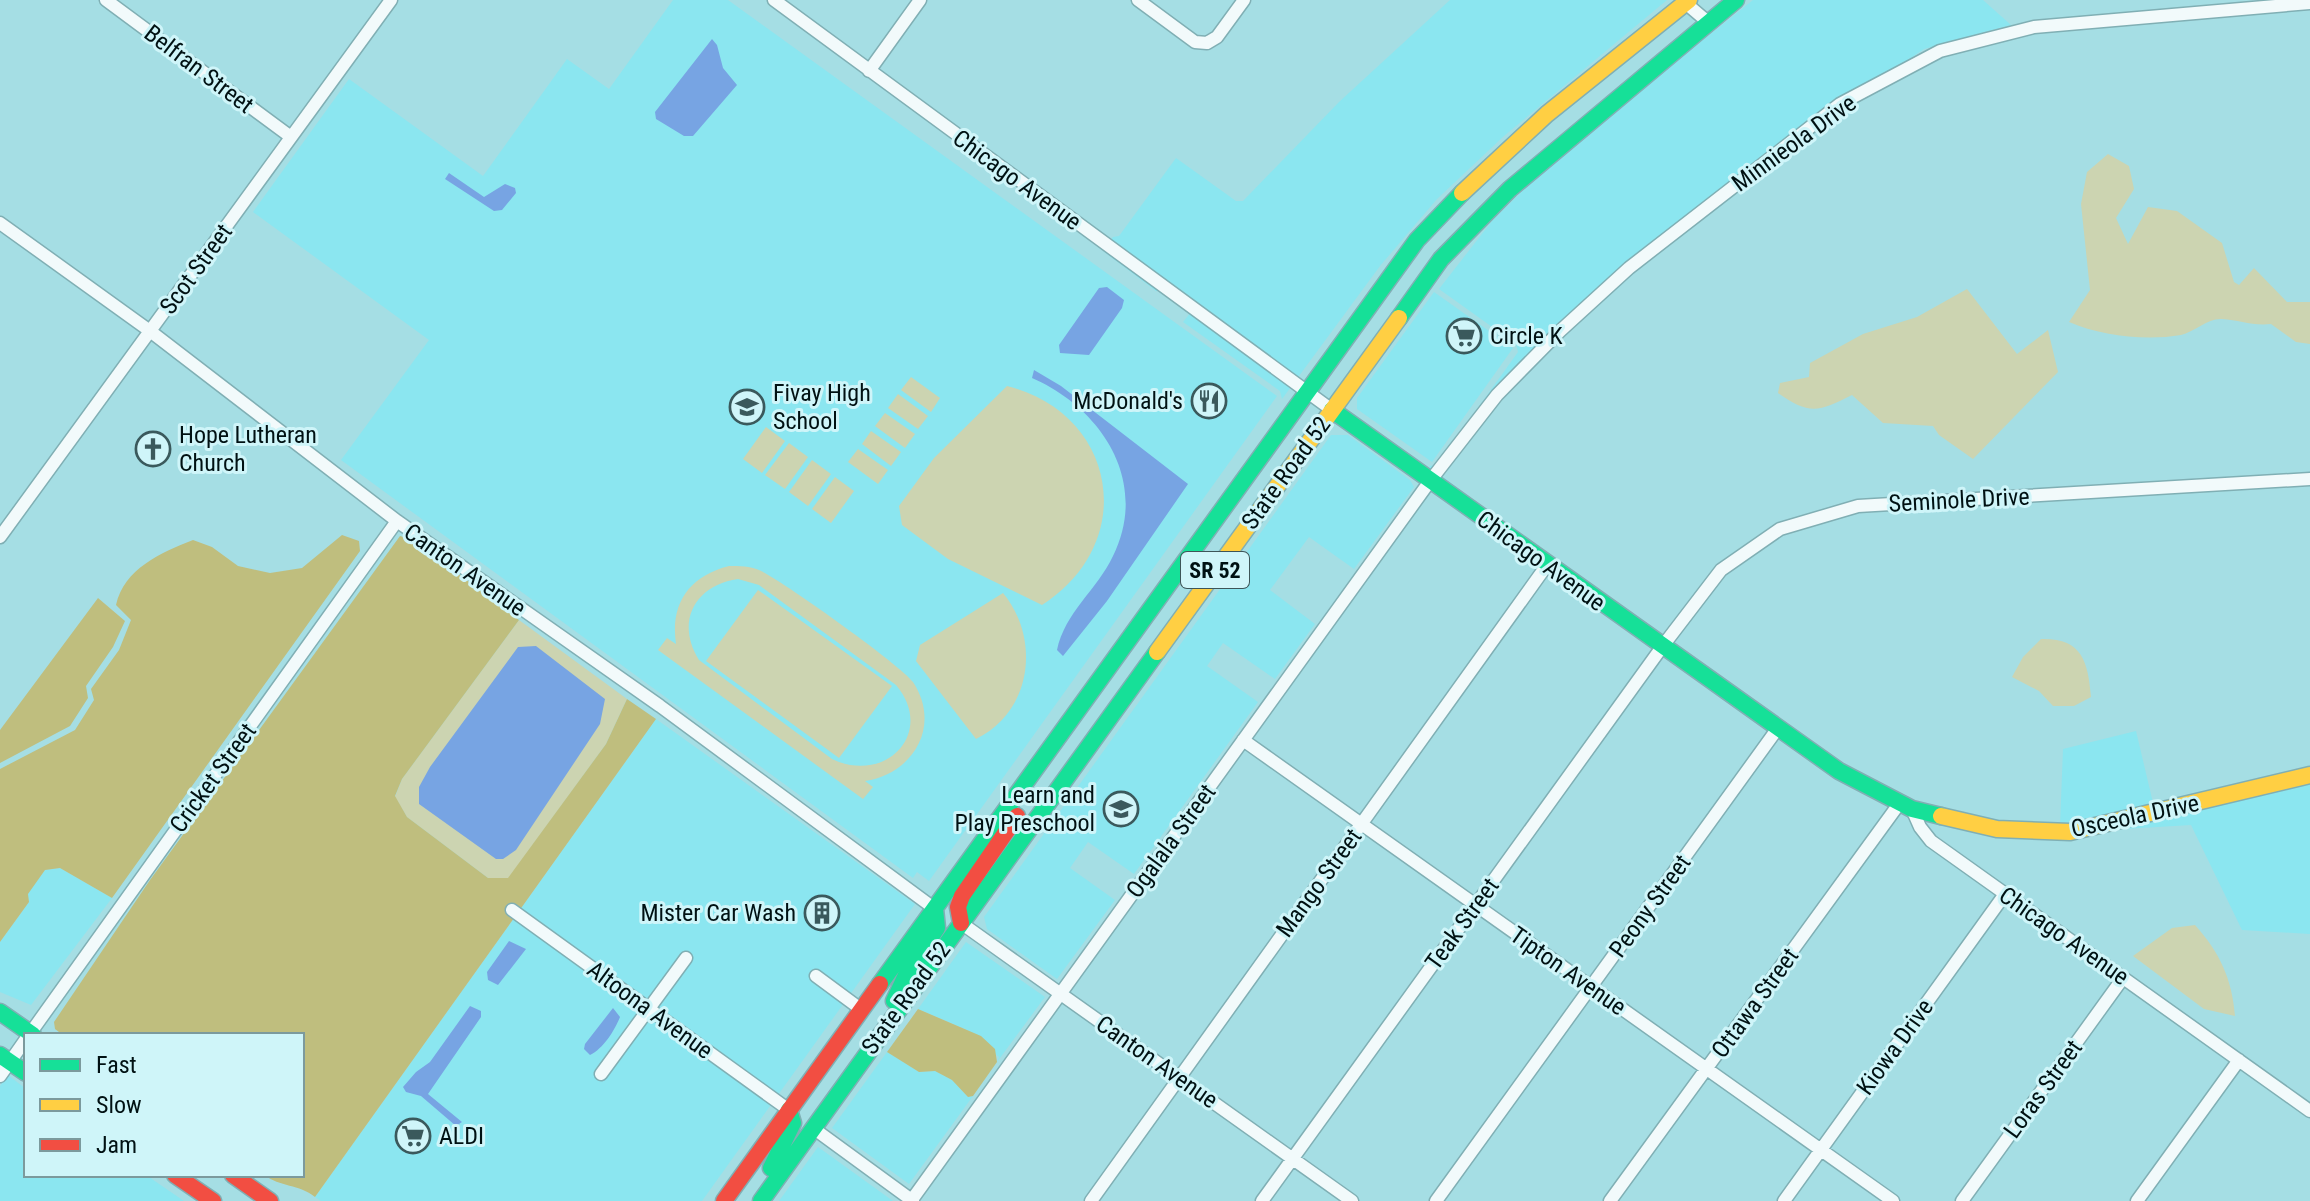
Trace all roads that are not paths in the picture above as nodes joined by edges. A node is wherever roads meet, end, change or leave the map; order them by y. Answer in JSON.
{"nodes":[{"id":1,"x":106,"y":0,"type":"edge"},
{"id":2,"x":391,"y":0,"type":"edge"},
{"id":3,"x":774,"y":0,"type":"edge"},
{"id":4,"x":920,"y":0,"type":"edge"},
{"id":5,"x":1138,"y":0,"type":"edge"},
{"id":6,"x":1244,"y":0,"type":"edge"},
{"id":7,"x":1736,"y":0,"type":"edge"},
{"id":8,"x":1685,"y":1,"type":"edge"},
{"id":9,"x":2310,"y":3,"type":"edge"},
{"id":10,"x":1709,"y":23,"type":"junction"},
{"id":11,"x":869,"y":71,"type":"junction"},
{"id":12,"x":291,"y":137,"type":"junction"},
{"id":13,"x":0,"y":223,"type":"edge"},
{"id":14,"x":150,"y":331,"type":"junction"},
{"id":15,"x":1306,"y":392,"type":"junction"},
{"id":16,"x":1332,"y":410,"type":"junction"},
{"id":17,"x":2310,"y":479,"type":"edge"},
{"id":18,"x":1430,"y":481,"type":"junction"},
{"id":19,"x":397,"y":521,"type":"junction"},
{"id":20,"x":0,"y":537,"type":"edge"},
{"id":21,"x":1547,"y":565,"type":"junction"},
{"id":22,"x":1662,"y":647,"type":"junction"},
{"id":23,"x":1778,"y":728,"type":"junction"},
{"id":24,"x":1243,"y":740,"type":"junction"},
{"id":25,"x":2310,"y":775,"type":"edge"},
{"id":26,"x":1025,"y":785,"type":"junction"},
{"id":27,"x":1906,"y":806,"type":"junction"},
{"id":28,"x":1361,"y":824,"type":"junction"},
{"id":29,"x":2005,"y":894,"type":"junction"},
{"id":30,"x":1476,"y":905,"type":"junction"},
{"id":31,"x":935,"y":909,"type":"junction"},
{"id":32,"x":512,"y":910,"type":"dead end"},
{"id":33,"x":961,"y":923,"type":"junction"},
{"id":34,"x":686,"y":958,"type":"dead end"},
{"id":35,"x":816,"y":976,"type":"dead end"},
{"id":36,"x":2123,"y":978,"type":"junction"},
{"id":37,"x":1591,"y":987,"type":"junction"},
{"id":38,"x":1060,"y":993,"type":"junction"},
{"id":39,"x":649,"y":1009,"type":"junction"},
{"id":40,"x":862,"y":1010,"type":"junction"},
{"id":41,"x":0,"y":1012,"type":"edge"},
{"id":42,"x":26,"y":1033,"type":"edge"},
{"id":43,"x":32,"y":1033,"type":"edge"},
{"id":44,"x":24,"y":1042,"type":"edge"},
{"id":45,"x":867,"y":1053,"type":"junction"},
{"id":46,"x":2239,"y":1060,"type":"junction"},
{"id":47,"x":3,"y":1064,"type":"edge"},
{"id":48,"x":1706,"y":1069,"type":"junction"},
{"id":49,"x":24,"y":1072,"type":"edge"},
{"id":50,"x":601,"y":1074,"type":"dead end"},
{"id":51,"x":1179,"y":1078,"type":"junction"},
{"id":52,"x":831,"y":1103,"type":"junction"},
{"id":53,"x":789,"y":1110,"type":"junction"},
{"id":54,"x":2310,"y":1111,"type":"edge"},
{"id":55,"x":813,"y":1128,"type":"junction"},
{"id":56,"x":1821,"y":1150,"type":"junction"},
{"id":57,"x":1293,"y":1159,"type":"junction"},
{"id":58,"x":178,"y":1177,"type":"edge"},
{"id":59,"x":236,"y":1177,"type":"edge"},
{"id":60,"x":213,"y":1201,"type":"edge"},
{"id":61,"x":270,"y":1201,"type":"edge"},
{"id":62,"x":724,"y":1201,"type":"edge"},
{"id":63,"x":751,"y":1201,"type":"edge"},
{"id":64,"x":761,"y":1201,"type":"edge"},
{"id":65,"x":912,"y":1201,"type":"edge"},
{"id":66,"x":1091,"y":1201,"type":"edge"},
{"id":67,"x":1262,"y":1201,"type":"edge"},
{"id":68,"x":1352,"y":1201,"type":"edge"},
{"id":69,"x":1436,"y":1201,"type":"edge"},
{"id":70,"x":1610,"y":1201,"type":"edge"},
{"id":71,"x":1784,"y":1201,"type":"edge"},
{"id":72,"x":1893,"y":1201,"type":"edge"},
{"id":73,"x":1962,"y":1201,"type":"edge"},
{"id":74,"x":2137,"y":1201,"type":"edge"}],
"edges":[{"from":1,"to":12,"type":"street","name":"Belfran Street"},
{"from":2,"to":12,"type":"street","name":"Scot Street"},
{"from":3,"to":11,"type":"street","name":"Chicago Avenue"},
{"from":4,"to":11,"type":"street"},
{"from":5,"to":6,"type":"street"},
{"from":7,"to":10,"type":"main road","name":"State Road 52","number":"SR 52"},
{"from":8,"to":10,"type":"street"},
{"from":8,"to":15,"type":"main road","name":"State Road 52","number":"SR 52"},
{"from":9,"to":18,"type":"street","name":"Minnieola Drive"},
{"from":10,"to":16,"type":"main road","name":"State Road 52","number":"SR 52"},
{"from":11,"to":15,"type":"street","name":"Chicago Avenue"},
{"from":12,"to":14,"type":"street","name":"Scot Street"},
{"from":13,"to":14,"type":"street","name":"Canton Avenue"},
{"from":14,"to":19,"type":"street","name":"Canton Avenue"},
{"from":14,"to":20,"type":"street","name":"Scot Street"},
{"from":15,"to":16,"type":"street","name":"Chicago Avenue"},
{"from":15,"to":26,"type":"main road","name":"State Road 52","number":"SR 52"},
{"from":16,"to":18,"type":"main road","name":"Chicago Avenue"},
{"from":16,"to":33,"type":"main road","name":"State Road 52","number":"SR 52"},
{"from":17,"to":22,"type":"street","name":"Seminole Drive"},
{"from":18,"to":21,"type":"main road","name":"Chicago Avenue"},
{"from":18,"to":24,"type":"street","name":"Ogalala Street"},
{"from":19,"to":31,"type":"street","name":"Canton Avenue"},
{"from":19,"to":43,"type":"street","name":"Cricket Street"},
{"from":21,"to":22,"type":"main road","name":"Chicago Avenue"},
{"from":21,"to":28,"type":"street","name":"Mango Street"},
{"from":22,"to":23,"type":"main road","name":"Chicago Avenue"},
{"from":22,"to":30,"type":"street","name":"Teak Street"},
{"from":23,"to":27,"type":"main road","name":"Chicago Avenue"},
{"from":23,"to":37,"type":"street","name":"Peony Street"},
{"from":24,"to":28,"type":"street","name":"Tipton Avenue"},
{"from":24,"to":38,"type":"street","name":"Ogalala Street"},
{"from":25,"to":27,"type":"main road","name":"Osceola Drive"},
{"from":26,"to":31,"type":"main road","name":"State Road 52","number":"SR 52"},
{"from":26,"to":33,"type":"main road"},
{"from":27,"to":29,"type":"street","name":"Chicago Avenue"},
{"from":27,"to":48,"type":"street","name":"Ottawa Street"},
{"from":28,"to":30,"type":"street","name":"Tipton Avenue"},
{"from":28,"to":51,"type":"street","name":"Mango Street"},
{"from":29,"to":36,"type":"street","name":"Chicago Avenue"},
{"from":29,"to":56,"type":"street","name":"Kiowa Drive"},
{"from":30,"to":37,"type":"street","name":"Tipton Avenue"},
{"from":30,"to":57,"type":"street","name":"Teak Street"},
{"from":31,"to":40,"type":"main road","name":"State Road 52","number":"SR 52"},
{"from":31,"to":45,"type":"main road"},
{"from":32,"to":39,"type":"street","name":"Altoona Avenue"},
{"from":33,"to":38,"type":"street","name":"Canton Avenue"},
{"from":33,"to":45,"type":"main road","name":"State Road 52","number":"SR 52"},
{"from":34,"to":39,"type":"street"},
{"from":35,"to":40,"type":"street"},
{"from":36,"to":46,"type":"street","name":"Chicago Avenue"},
{"from":36,"to":73,"type":"street","name":"Loras Street"},
{"from":37,"to":48,"type":"street","name":"Tipton Avenue"},
{"from":37,"to":69,"type":"street","name":"Peony Street"},
{"from":38,"to":51,"type":"street","name":"Canton Avenue"},
{"from":38,"to":65,"type":"street","name":"Ogalala Street"},
{"from":39,"to":50,"type":"street"},
{"from":39,"to":53,"type":"street","name":"Altoona Avenue"},
{"from":40,"to":53,"type":"main road","name":"State Road 52","number":"SR 52"},
{"from":41,"to":42,"type":"main road"},
{"from":44,"to":47,"type":"street","name":"Cricket Street"},
{"from":45,"to":52,"type":"main road","name":"State Road 52","number":"SR 52"},
{"from":46,"to":54,"type":"street","name":"Chicago Avenue"},
{"from":46,"to":74,"type":"street"},
{"from":47,"to":49,"type":"main road"},
{"from":48,"to":56,"type":"street","name":"Tipton Avenue"},
{"from":48,"to":70,"type":"street","name":"Ottawa Street"},
{"from":51,"to":57,"type":"street","name":"Canton Avenue"},
{"from":51,"to":66,"type":"street","name":"Mango Street"},
{"from":52,"to":53,"type":"main road"},
{"from":52,"to":55,"type":"main road","name":"State Road 52","number":"SR 52"},
{"from":53,"to":62,"type":"main road","name":"State Road 52","number":"SR 52"},
{"from":53,"to":63,"type":"main road"},
{"from":55,"to":64,"type":"main road","name":"State Road 52","number":"SR 52"},
{"from":55,"to":65,"type":"street"},
{"from":56,"to":71,"type":"street","name":"Kiowa Drive"},
{"from":56,"to":72,"type":"street","name":"Tipton Avenue"},
{"from":57,"to":67,"type":"street","name":"Teak Street"},
{"from":57,"to":68,"type":"street","name":"Canton Avenue"},
{"from":58,"to":60,"type":"main road"},
{"from":59,"to":61,"type":"main road"}]}
